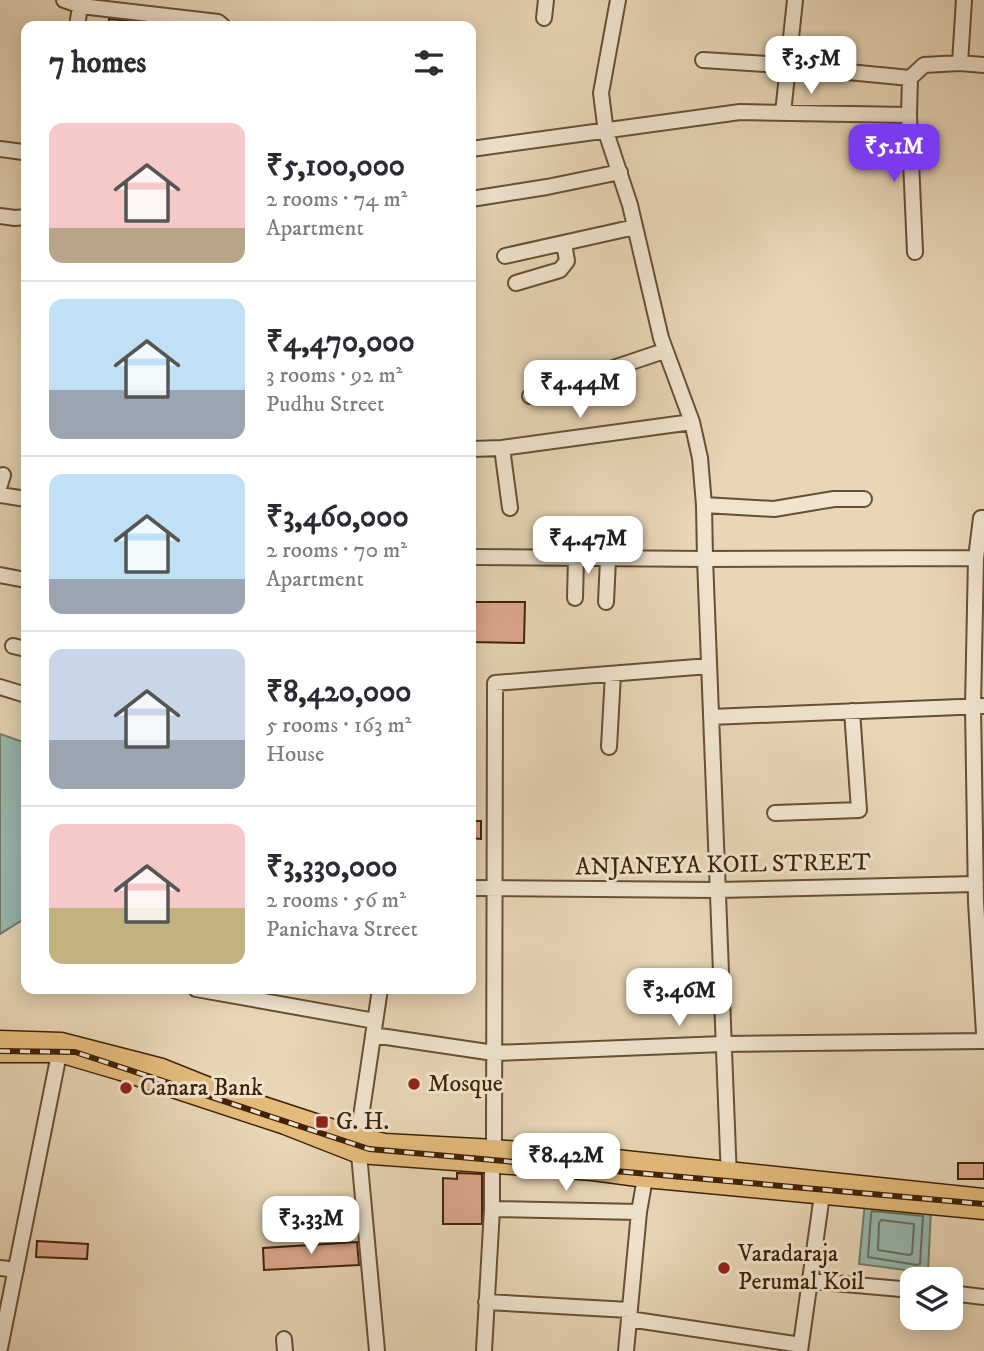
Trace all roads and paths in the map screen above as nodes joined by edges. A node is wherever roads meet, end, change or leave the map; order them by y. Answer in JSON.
{"nodes":[{"id":1,"x":64,"y":0,"type":"edge"},
{"id":2,"x":546,"y":0,"type":"edge"},
{"id":3,"x":618,"y":0,"type":"edge"},
{"id":4,"x":795,"y":0,"type":"edge"},
{"id":5,"x":959,"y":0,"type":"edge"},
{"id":6,"x":81,"y":3,"type":"edge"},
{"id":7,"x":544,"y":18,"type":"dead end"},
{"id":8,"x":77,"y":21,"type":"edge"},
{"id":9,"x":159,"y":21,"type":"edge"},
{"id":10,"x":703,"y":60,"type":"dead end"},
{"id":11,"x":960,"y":63,"type":"junction"},
{"id":12,"x":984,"y":65,"type":"edge"},
{"id":13,"x":788,"y":66,"type":"junction"},
{"id":14,"x":909,"y":78,"type":"junction"},
{"id":15,"x":783,"y":113,"type":"junction"},
{"id":16,"x":909,"y":115,"type":"junction"},
{"id":17,"x":606,"y":132,"type":"junction"},
{"id":18,"x":476,"y":148,"type":"edge"},
{"id":19,"x":0,"y":149,"type":"edge"},
{"id":20,"x":21,"y":152,"type":"edge"},
{"id":21,"x":620,"y":172,"type":"junction"},
{"id":22,"x":476,"y":198,"type":"edge"},
{"id":23,"x":0,"y":216,"type":"edge"},
{"id":24,"x":21,"y":217,"type":"edge"},
{"id":25,"x":635,"y":227,"type":"junction"},
{"id":26,"x":564,"y":243,"type":"junction"},
{"id":27,"x":915,"y":252,"type":"dead end"},
{"id":28,"x":505,"y":256,"type":"dead end"},
{"id":29,"x":516,"y":283,"type":"dead end"},
{"id":30,"x":664,"y":351,"type":"junction"},
{"id":31,"x":530,"y":396,"type":"dead end"},
{"id":32,"x":692,"y":422,"type":"junction"},
{"id":33,"x":502,"y":448,"type":"junction"},
{"id":34,"x":476,"y":449,"type":"edge"},
{"id":35,"x":0,"y":495,"type":"edge"},
{"id":36,"x":21,"y":498,"type":"edge"},
{"id":37,"x":864,"y":499,"type":"dead end"},
{"id":38,"x":705,"y":505,"type":"junction"},
{"id":39,"x":510,"y":508,"type":"dead end"},
{"id":40,"x":984,"y":518,"type":"edge"},
{"id":41,"x":476,"y":557,"type":"edge"},
{"id":42,"x":576,"y":558,"type":"junction"},
{"id":43,"x":976,"y":558,"type":"junction"},
{"id":44,"x":608,"y":559,"type":"junction"},
{"id":45,"x":705,"y":559,"type":"junction"},
{"id":46,"x":0,"y":575,"type":"edge"},
{"id":47,"x":21,"y":579,"type":"edge"},
{"id":48,"x":575,"y":598,"type":"dead end"},
{"id":49,"x":606,"y":602,"type":"dead end"},
{"id":50,"x":709,"y":666,"type":"junction"},
{"id":51,"x":613,"y":674,"type":"junction"},
{"id":52,"x":0,"y":687,"type":"edge"},
{"id":53,"x":21,"y":693,"type":"edge"},
{"id":54,"x":978,"y":706,"type":"edge"},
{"id":55,"x":852,"y":711,"type":"junction"},
{"id":56,"x":711,"y":717,"type":"junction"},
{"id":57,"x":609,"y":747,"type":"dead end"},
{"id":58,"x":775,"y":813,"type":"dead end"},
{"id":59,"x":976,"y":884,"type":"junction"},
{"id":60,"x":476,"y":888,"type":"edge"},
{"id":61,"x":494,"y":889,"type":"junction"},
{"id":62,"x":717,"y":890,"type":"junction"},
{"id":63,"x":980,"y":902,"type":"edge"},
{"id":64,"x":219,"y":994,"type":"edge"},
{"id":65,"x":379,"y":994,"type":"edge"},
{"id":66,"x":374,"y":1028,"type":"junction"},
{"id":67,"x":984,"y":1030,"type":"edge"},
{"id":68,"x":0,"y":1040,"type":"edge"},
{"id":69,"x":984,"y":1041,"type":"edge"},
{"id":70,"x":723,"y":1044,"type":"junction"},
{"id":71,"x":61,"y":1047,"type":"junction"},
{"id":72,"x":0,"y":1053,"type":"edge"},
{"id":73,"x":494,"y":1054,"type":"junction"},
{"id":74,"x":358,"y":1145,"type":"junction"},
{"id":75,"x":493,"y":1156,"type":"junction"},
{"id":76,"x":728,"y":1177,"type":"junction"},
{"id":77,"x":645,"y":1178,"type":"junction"},
{"id":78,"x":822,"y":1195,"type":"junction"},
{"id":79,"x":984,"y":1198,"type":"edge"},
{"id":80,"x":492,"y":1209,"type":"junction"},
{"id":81,"x":984,"y":1210,"type":"edge"},
{"id":82,"x":639,"y":1212,"type":"junction"},
{"id":83,"x":0,"y":1268,"type":"edge"},
{"id":84,"x":16,"y":1270,"type":"junction"},
{"id":85,"x":811,"y":1281,"type":"junction"},
{"id":86,"x":900,"y":1289,"type":"edge"},
{"id":87,"x":963,"y":1295,"type":"edge"},
{"id":88,"x":984,"y":1297,"type":"edge"},
{"id":89,"x":486,"y":1302,"type":"junction"},
{"id":90,"x":629,"y":1315,"type":"junction"},
{"id":91,"x":801,"y":1348,"type":"edge"},
{"id":92,"x":0,"y":1349,"type":"edge"},
{"id":93,"x":377,"y":1351,"type":"edge"},
{"id":94,"x":484,"y":1351,"type":"edge"},
{"id":95,"x":626,"y":1351,"type":"edge"}],
"edges":[{"from":1,"to":6,"type":"street"},
{"from":2,"to":7,"type":"street"},
{"from":3,"to":17,"type":"street"},
{"from":4,"to":13,"type":"street"},
{"from":5,"to":11,"type":"street"},
{"from":6,"to":8,"type":"street"},
{"from":6,"to":9,"type":"street"},
{"from":10,"to":13,"type":"street"},
{"from":11,"to":12,"type":"street"},
{"from":11,"to":14,"type":"street"},
{"from":13,"to":14,"type":"street"},
{"from":13,"to":15,"type":"street"},
{"from":14,"to":16,"type":"street"},
{"from":15,"to":16,"type":"street"},
{"from":15,"to":17,"type":"street"},
{"from":16,"to":27,"type":"street"},
{"from":17,"to":18,"type":"street"},
{"from":17,"to":21,"type":"street"},
{"from":19,"to":20,"type":"street"},
{"from":21,"to":22,"type":"street"},
{"from":21,"to":25,"type":"street"},
{"from":23,"to":24,"type":"street"},
{"from":25,"to":26,"type":"street"},
{"from":25,"to":30,"type":"street"},
{"from":26,"to":28,"type":"street"},
{"from":26,"to":29,"type":"street"},
{"from":30,"to":31,"type":"street"},
{"from":30,"to":32,"type":"street"},
{"from":32,"to":33,"type":"street"},
{"from":32,"to":38,"type":"street"},
{"from":33,"to":34,"type":"street"},
{"from":33,"to":39,"type":"street"},
{"from":35,"to":36,"type":"street"},
{"from":37,"to":38,"type":"street"},
{"from":38,"to":45,"type":"street"},
{"from":40,"to":43,"type":"street"},
{"from":41,"to":42,"type":"street"},
{"from":42,"to":44,"type":"street"},
{"from":42,"to":48,"type":"street"},
{"from":43,"to":45,"type":"street"},
{"from":43,"to":54,"type":"street"},
{"from":44,"to":45,"type":"street"},
{"from":44,"to":49,"type":"street"},
{"from":45,"to":50,"type":"street"},
{"from":46,"to":47,"type":"street"},
{"from":50,"to":51,"type":"street"},
{"from":50,"to":56,"type":"street"},
{"from":51,"to":57,"type":"street"},
{"from":51,"to":61,"type":"street"},
{"from":52,"to":53,"type":"street"},
{"from":54,"to":55,"type":"street"},
{"from":54,"to":59,"type":"street"},
{"from":55,"to":56,"type":"street"},
{"from":55,"to":58,"type":"street"},
{"from":56,"to":62,"type":"street"},
{"from":59,"to":62,"type":"street","name":"ANJANEYA KOIL STREET"},
{"from":59,"to":63,"type":"street"},
{"from":60,"to":61,"type":"street","name":"ANJANEYA KOIL STREET"},
{"from":61,"to":62,"type":"street","name":"ANJANEYA KOIL STREET"},
{"from":61,"to":73,"type":"street"},
{"from":62,"to":70,"type":"street"},
{"from":63,"to":67,"type":"street"},
{"from":64,"to":66,"type":"street"},
{"from":65,"to":66,"type":"street"},
{"from":66,"to":73,"type":"street"},
{"from":66,"to":74,"type":"street"},
{"from":68,"to":71,"type":"main road"},
{"from":69,"to":70,"type":"street"},
{"from":70,"to":73,"type":"street"},
{"from":70,"to":76,"type":"street"},
{"from":71,"to":72,"type":"main road"},
{"from":71,"to":74,"type":"main road"},
{"from":71,"to":84,"type":"street"},
{"from":73,"to":75,"type":"street"},
{"from":74,"to":75,"type":"main road"},
{"from":74,"to":93,"type":"street"},
{"from":75,"to":76,"type":"main road"},
{"from":75,"to":77,"type":"main road"},
{"from":75,"to":80,"type":"street"},
{"from":76,"to":77,"type":"main road"},
{"from":76,"to":78,"type":"main road"},
{"from":76,"to":79,"type":"main road"},
{"from":77,"to":82,"type":"street"},
{"from":78,"to":81,"type":"main road"},
{"from":78,"to":85,"type":"street"},
{"from":80,"to":82,"type":"street"},
{"from":80,"to":89,"type":"street"},
{"from":82,"to":90,"type":"street"},
{"from":83,"to":84,"type":"street"},
{"from":84,"to":92,"type":"street"},
{"from":85,"to":86,"type":"street"},
{"from":85,"to":91,"type":"street"},
{"from":87,"to":88,"type":"street"},
{"from":89,"to":90,"type":"street"},
{"from":89,"to":94,"type":"street"},
{"from":90,"to":91,"type":"street"},
{"from":90,"to":95,"type":"street"}]}
